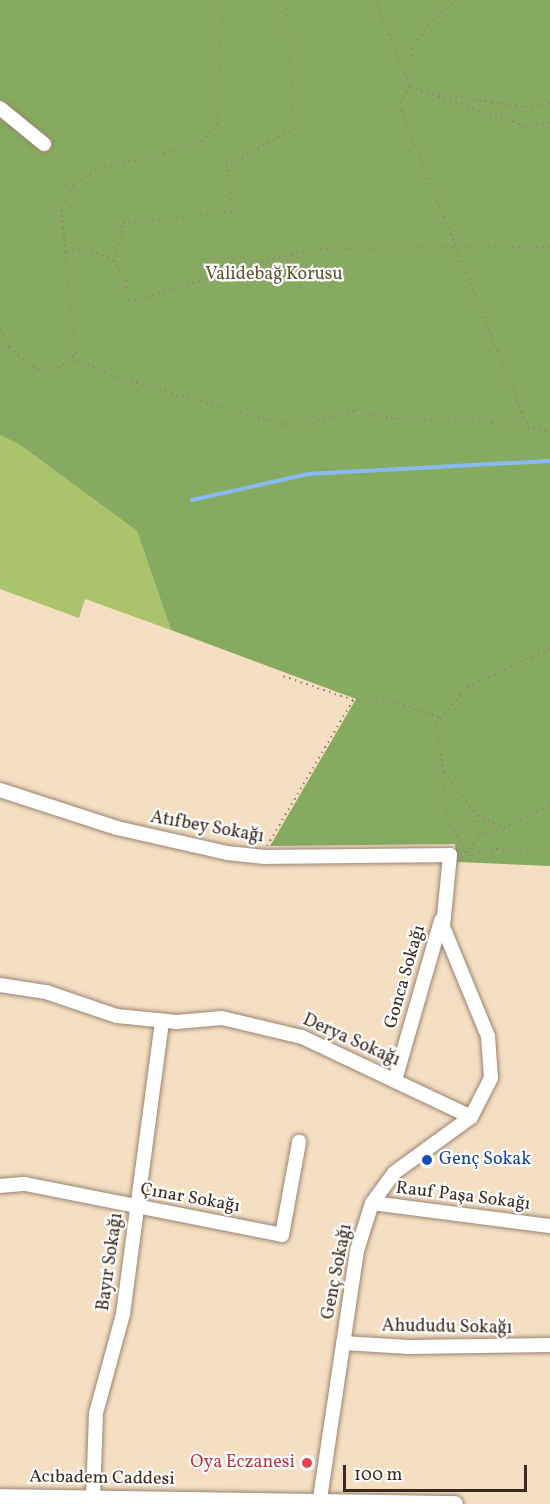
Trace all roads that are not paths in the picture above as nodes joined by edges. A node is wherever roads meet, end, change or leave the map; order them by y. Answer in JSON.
{"nodes":[{"id":1,"x":0,"y":108,"type":"edge"},
{"id":2,"x":44,"y":144,"type":"dead end"},
{"id":3,"x":0,"y":790,"type":"edge"},
{"id":4,"x":456,"y":856,"type":"joint"},
{"id":5,"x":442,"y":919,"type":"junction"},
{"id":6,"x":0,"y":984,"type":"edge"},
{"id":7,"x":162,"y":1021,"type":"junction"},
{"id":8,"x":395,"y":1080,"type":"junction"},
{"id":9,"x":471,"y":1117,"type":"junction"},
{"id":10,"x":299,"y":1142,"type":"dead end"},
{"id":11,"x":0,"y":1186,"type":"edge"},
{"id":12,"x":372,"y":1203,"type":"junction"},
{"id":13,"x":136,"y":1208,"type":"junction"},
{"id":14,"x":550,"y":1226,"type":"edge"},
{"id":15,"x":343,"y":1343,"type":"junction"},
{"id":16,"x":550,"y":1346,"type":"edge"},
{"id":17,"x":0,"y":1497,"type":"edge"},
{"id":18,"x":91,"y":1501,"type":"edge"},
{"id":19,"x":320,"y":1503,"type":"edge"},
{"id":20,"x":455,"y":1504,"type":"edge"}],
"edges":[{"from":1,"to":2,"type":"street"},
{"from":3,"to":4,"type":"street","name":"Atıfbey Sokağı"},
{"from":4,"to":5,"type":"street","name":"Genç Sokağı"},
{"from":5,"to":8,"type":"street","name":"Gonca Sokağı"},
{"from":5,"to":9,"type":"street","name":"Genç Sokağı"},
{"from":6,"to":7,"type":"street","name":"Derya Sokağı"},
{"from":7,"to":8,"type":"street","name":"Derya Sokağı"},
{"from":7,"to":13,"type":"street","name":"Bayır Sokağı"},
{"from":8,"to":9,"type":"street","name":"Derya Sokağı"},
{"from":9,"to":12,"type":"street","name":"Genç Sokağı"},
{"from":10,"to":13,"type":"street","name":"Çınar Sokağı"},
{"from":11,"to":13,"type":"street","name":"Çınar Sokağı"},
{"from":12,"to":14,"type":"street","name":"Rauf Paşa Sokağı"},
{"from":12,"to":15,"type":"street","name":"Genç Sokağı"},
{"from":13,"to":18,"type":"street","name":"Bayır Sokağı"},
{"from":15,"to":16,"type":"street","name":"Ahududu Sokağı"},
{"from":15,"to":19,"type":"street","name":"Genç Sokağı"},
{"from":17,"to":18,"type":"main road","name":"Acıbadem Caddesi"},
{"from":18,"to":19,"type":"main road","name":"Acıbadem Caddesi"},
{"from":19,"to":20,"type":"main road","name":"Acıbadem Caddesi"}]}
